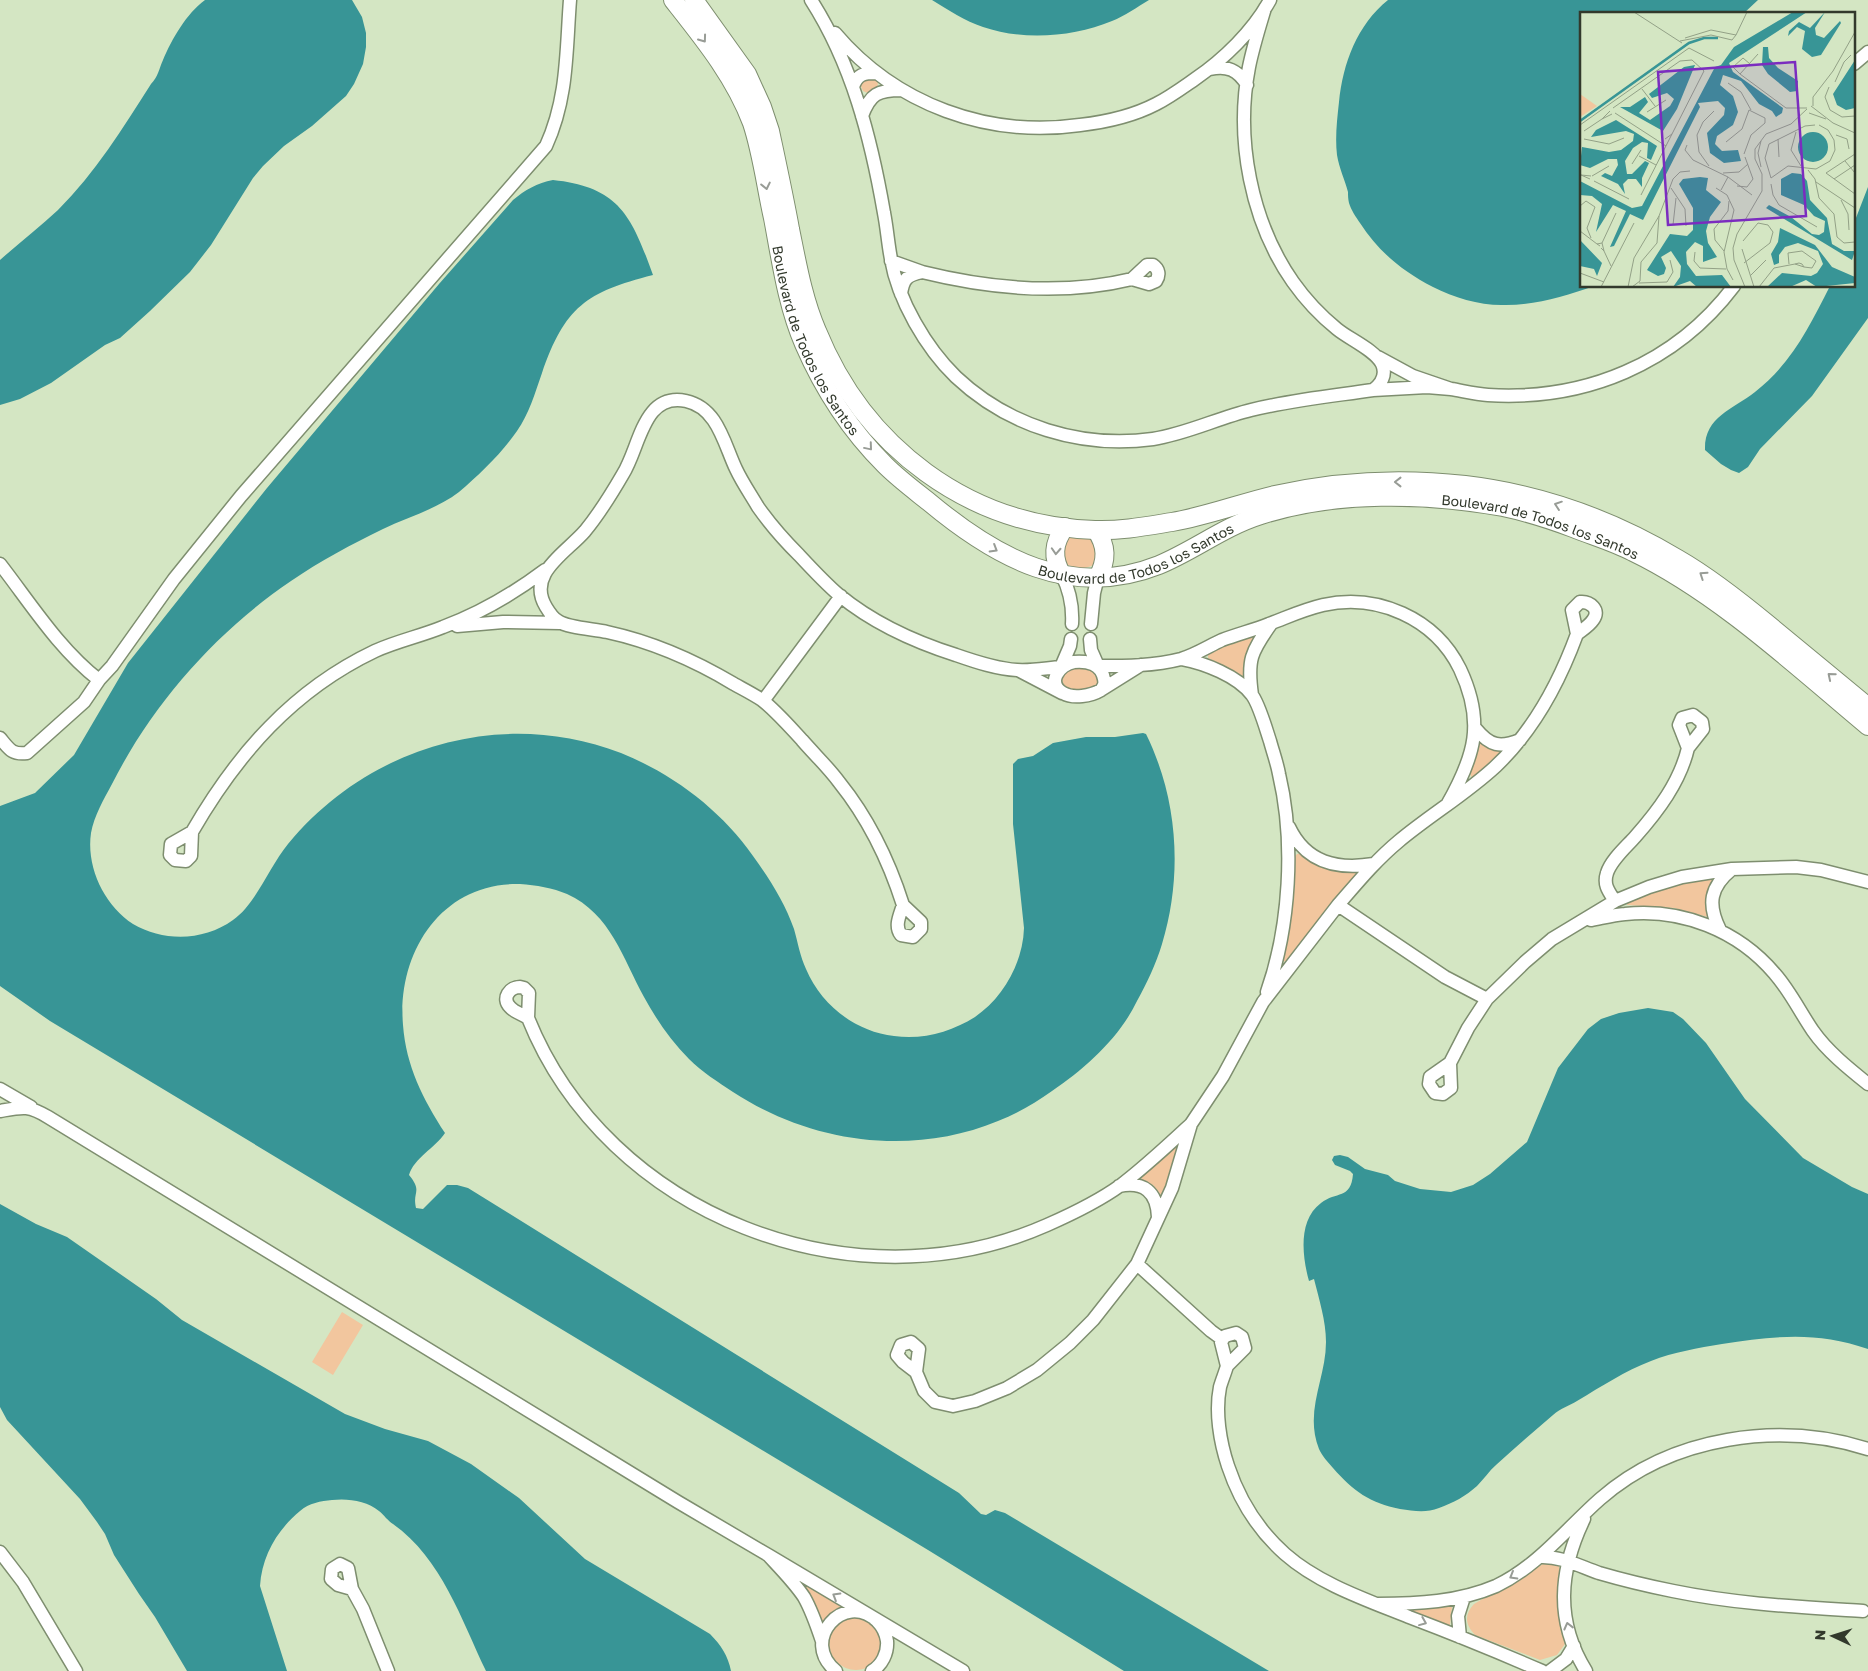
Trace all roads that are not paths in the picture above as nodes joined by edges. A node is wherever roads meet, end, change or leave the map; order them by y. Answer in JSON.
{"nodes":[{"id":1,"x":570,"y":0,"type":"edge"},
{"id":2,"x":673,"y":0,"type":"edge"},
{"id":3,"x":694,"y":0,"type":"edge"},
{"id":4,"x":812,"y":0,"type":"edge"},
{"id":5,"x":1268,"y":4,"type":"edge"},
{"id":6,"x":823,"y":18,"type":"junction"},
{"id":7,"x":1233,"y":48,"type":"junction"},
{"id":8,"x":1868,"y":52,"type":"edge"},
{"id":9,"x":1252,"y":56,"type":"junction"},
{"id":10,"x":1856,"y":62,"type":"edge"},
{"id":11,"x":1210,"y":69,"type":"junction"},
{"id":12,"x":876,"y":73,"type":"junction"},
{"id":13,"x":1247,"y":85,"type":"junction"},
{"id":14,"x":853,"y":87,"type":"junction"},
{"id":15,"x":901,"y":90,"type":"junction"},
{"id":16,"x":862,"y":116,"type":"junction"},
{"id":17,"x":891,"y":261,"type":"junction"},
{"id":18,"x":922,"y":272,"type":"junction"},
{"id":19,"x":1132,"y":278,"type":"dead end"},
{"id":20,"x":1732,"y":288,"type":"edge"},
{"id":21,"x":902,"y":294,"type":"junction"},
{"id":22,"x":1375,"y":356,"type":"junction"},
{"id":23,"x":1451,"y":389,"type":"junction"},
{"id":24,"x":1373,"y":390,"type":"junction"},
{"id":25,"x":1065,"y":527,"type":"junction"},
{"id":26,"x":1096,"y":530,"type":"junction"},
{"id":27,"x":0,"y":564,"type":"edge"},
{"id":28,"x":547,"y":568,"type":"junction"},
{"id":29,"x":1062,"y":575,"type":"junction"},
{"id":30,"x":1098,"y":577,"type":"junction"},
{"id":31,"x":840,"y":596,"type":"junction"},
{"id":32,"x":1073,"y":608,"type":"junction"},
{"id":33,"x":1092,"y":608,"type":"junction"},
{"id":34,"x":560,"y":623,"type":"junction"},
{"id":35,"x":1072,"y":624,"type":"dead end"},
{"id":36,"x":1091,"y":624,"type":"dead end"},
{"id":37,"x":1271,"y":624,"type":"junction"},
{"id":38,"x":442,"y":628,"type":"junction"},
{"id":39,"x":1576,"y":634,"type":"dead end"},
{"id":40,"x":1090,"y":638,"type":"dead end"},
{"id":41,"x":1071,"y":639,"type":"dead end"},
{"id":42,"x":1182,"y":659,"type":"junction"},
{"id":43,"x":1141,"y":665,"type":"junction"},
{"id":44,"x":1098,"y":666,"type":"junction"},
{"id":45,"x":1061,"y":667,"type":"junction"},
{"id":46,"x":1018,"y":670,"type":"junction"},
{"id":47,"x":99,"y":680,"type":"junction"},
{"id":48,"x":1101,"y":690,"type":"junction"},
{"id":49,"x":1063,"y":693,"type":"junction"},
{"id":50,"x":1252,"y":695,"type":"junction"},
{"id":51,"x":763,"y":701,"type":"junction"},
{"id":52,"x":1868,"y":708,"type":"edge"},
{"id":53,"x":1868,"y":726,"type":"edge"},
{"id":54,"x":1476,"y":729,"type":"junction"},
{"id":55,"x":0,"y":738,"type":"edge"},
{"id":56,"x":1520,"y":740,"type":"junction"},
{"id":57,"x":1688,"y":748,"type":"dead end"},
{"id":58,"x":1447,"y":805,"type":"junction"},
{"id":59,"x":1287,"y":822,"type":"junction"},
{"id":60,"x":192,"y":832,"type":"dead end"},
{"id":61,"x":1374,"y":864,"type":"junction"},
{"id":62,"x":1732,"y":869,"type":"junction"},
{"id":63,"x":1868,"y":882,"type":"edge"},
{"id":64,"x":1615,"y":902,"type":"junction"},
{"id":65,"x":903,"y":905,"type":"dead end"},
{"id":66,"x":1338,"y":905,"type":"junction"},
{"id":67,"x":1584,"y":922,"type":"junction"},
{"id":68,"x":1720,"y":930,"type":"junction"},
{"id":69,"x":1487,"y":1000,"type":"junction"},
{"id":70,"x":1263,"y":1002,"type":"junction"},
{"id":71,"x":528,"y":1018,"type":"dead end"},
{"id":72,"x":1450,"y":1063,"type":"dead end"},
{"id":73,"x":1868,"y":1084,"type":"edge"},
{"id":74,"x":0,"y":1089,"type":"edge"},
{"id":75,"x":33,"y":1108,"type":"junction"},
{"id":76,"x":0,"y":1111,"type":"edge"},
{"id":77,"x":1191,"y":1124,"type":"junction"},
{"id":78,"x":1119,"y":1186,"type":"junction"},
{"id":79,"x":1158,"y":1219,"type":"junction"},
{"id":80,"x":1136,"y":1264,"type":"junction"},
{"id":81,"x":1222,"y":1339,"type":"junction"},
{"id":82,"x":1228,"y":1366,"type":"junction"},
{"id":83,"x":916,"y":1372,"type":"dead end"},
{"id":84,"x":1868,"y":1449,"type":"edge"},
{"id":85,"x":1589,"y":1510,"type":"junction"},
{"id":86,"x":0,"y":1552,"type":"edge"},
{"id":87,"x":768,"y":1555,"type":"junction"},
{"id":88,"x":1540,"y":1557,"type":"junction"},
{"id":89,"x":1568,"y":1562,"type":"junction"},
{"id":90,"x":352,"y":1589,"type":"dead end"},
{"id":91,"x":1464,"y":1597,"type":"junction"},
{"id":92,"x":1377,"y":1604,"type":"junction"},
{"id":93,"x":1866,"y":1611,"type":"edge"},
{"id":94,"x":872,"y":1617,"type":"junction"},
{"id":95,"x":1460,"y":1637,"type":"junction"},
{"id":96,"x":909,"y":1638,"type":"junction"},
{"id":97,"x":822,"y":1642,"type":"junction"},
{"id":98,"x":1574,"y":1646,"type":"junction"},
{"id":99,"x":825,"y":1665,"type":"edge"},
{"id":100,"x":876,"y":1668,"type":"edge"},
{"id":101,"x":76,"y":1671,"type":"edge"},
{"id":102,"x":388,"y":1671,"type":"edge"},
{"id":103,"x":836,"y":1671,"type":"edge"},
{"id":104,"x":963,"y":1671,"type":"edge"},
{"id":105,"x":1542,"y":1671,"type":"edge"},
{"id":106,"x":1550,"y":1671,"type":"edge"},
{"id":107,"x":1586,"y":1671,"type":"edge"}],
"edges":[{"from":1,"to":47,"type":"street"},
{"from":2,"to":29,"type":"street","name":"Boulevard de Todos los Santos","one_way":true},
{"from":3,"to":25,"type":"street","name":"Boulevard de Todos los Santos"},
{"from":4,"to":6,"type":"street"},
{"from":5,"to":7,"type":"street"},
{"from":5,"to":9,"type":"street"},
{"from":6,"to":12,"type":"street"},
{"from":6,"to":14,"type":"street"},
{"from":7,"to":9,"type":"street"},
{"from":7,"to":11,"type":"street"},
{"from":8,"to":10,"type":"street"},
{"from":9,"to":13,"type":"street"},
{"from":11,"to":13,"type":"street"},
{"from":11,"to":15,"type":"street"},
{"from":12,"to":14,"type":"street"},
{"from":12,"to":15,"type":"street"},
{"from":13,"to":22,"type":"street"},
{"from":14,"to":16,"type":"street"},
{"from":15,"to":16,"type":"street"},
{"from":16,"to":17,"type":"street"},
{"from":17,"to":18,"type":"street"},
{"from":17,"to":21,"type":"street"},
{"from":18,"to":19,"type":"street"},
{"from":18,"to":21,"type":"street"},
{"from":20,"to":23,"type":"street"},
{"from":21,"to":24,"type":"street"},
{"from":22,"to":23,"type":"street"},
{"from":22,"to":24,"type":"street"},
{"from":23,"to":24,"type":"street"},
{"from":25,"to":26,"type":"street","name":"Boulevard de Todos los Santos"},
{"from":25,"to":29,"type":"street","one_way":true},
{"from":26,"to":30,"type":"street"},
{"from":52,"to":26,"type":"street","name":"Boulevard de Todos los Santos","one_way":true},
{"from":27,"to":47,"type":"street"},
{"from":28,"to":31,"type":"street"},
{"from":28,"to":34,"type":"street"},
{"from":28,"to":38,"type":"street"},
{"from":29,"to":30,"type":"street","name":"Boulevard de Todos los Santos"},
{"from":29,"to":32,"type":"street"},
{"from":30,"to":33,"type":"street"},
{"from":30,"to":53,"type":"street","name":"Boulevard de Todos los Santos"},
{"from":31,"to":46,"type":"street"},
{"from":31,"to":51,"type":"street"},
{"from":32,"to":33,"type":"street"},
{"from":32,"to":35,"type":"street"},
{"from":33,"to":36,"type":"street"},
{"from":34,"to":38,"type":"street"},
{"from":34,"to":51,"type":"street"},
{"from":37,"to":42,"type":"street"},
{"from":37,"to":50,"type":"street"},
{"from":37,"to":54,"type":"street"},
{"from":38,"to":60,"type":"street"},
{"from":39,"to":56,"type":"street"},
{"from":40,"to":44,"type":"street"},
{"from":41,"to":45,"type":"street"},
{"from":42,"to":43,"type":"street"},
{"from":42,"to":50,"type":"street"},
{"from":43,"to":44,"type":"street"},
{"from":43,"to":48,"type":"street"},
{"from":44,"to":45,"type":"street"},
{"from":44,"to":48,"type":"street"},
{"from":45,"to":46,"type":"street"},
{"from":45,"to":49,"type":"street"},
{"from":46,"to":49,"type":"street"},
{"from":47,"to":55,"type":"street"},
{"from":48,"to":49,"type":"street"},
{"from":50,"to":59,"type":"street"},
{"from":51,"to":65,"type":"street"},
{"from":54,"to":56,"type":"street"},
{"from":54,"to":58,"type":"street"},
{"from":56,"to":58,"type":"street"},
{"from":57,"to":64,"type":"street"},
{"from":58,"to":61,"type":"street"},
{"from":59,"to":61,"type":"street"},
{"from":59,"to":70,"type":"street"},
{"from":61,"to":66,"type":"street"},
{"from":62,"to":63,"type":"street"},
{"from":62,"to":64,"type":"street"},
{"from":62,"to":68,"type":"street"},
{"from":64,"to":67,"type":"street"},
{"from":66,"to":69,"type":"street"},
{"from":66,"to":70,"type":"street"},
{"from":67,"to":68,"type":"street"},
{"from":67,"to":69,"type":"street"},
{"from":68,"to":73,"type":"street"},
{"from":69,"to":72,"type":"street"},
{"from":70,"to":77,"type":"street"},
{"from":71,"to":78,"type":"street"},
{"from":74,"to":75,"type":"street"},
{"from":75,"to":76,"type":"street"},
{"from":75,"to":87,"type":"street"},
{"from":77,"to":78,"type":"street"},
{"from":77,"to":79,"type":"street"},
{"from":78,"to":79,"type":"street"},
{"from":79,"to":80,"type":"street"},
{"from":80,"to":81,"type":"street"},
{"from":80,"to":83,"type":"street"},
{"from":81,"to":82,"type":"street"},
{"from":81,"to":82,"type":"street"},
{"from":82,"to":92,"type":"street"},
{"from":84,"to":85,"type":"street"},
{"from":85,"to":88,"type":"street"},
{"from":85,"to":89,"type":"street"},
{"from":86,"to":101,"type":"street"},
{"from":94,"to":87,"type":"street","one_way":true},
{"from":87,"to":97,"type":"street"},
{"from":88,"to":89,"type":"street"},
{"from":88,"to":91,"type":"street","one_way":true},
{"from":89,"to":93,"type":"street"},
{"from":98,"to":89,"type":"street","one_way":true},
{"from":90,"to":102,"type":"street"},
{"from":91,"to":92,"type":"street"},
{"from":91,"to":95,"type":"street"},
{"from":92,"to":95,"type":"street","one_way":true},
{"from":94,"to":96,"type":"street"},
{"from":94,"to":97,"type":"street"},
{"from":94,"to":100,"type":"street"},
{"from":95,"to":105,"type":"street"},
{"from":96,"to":100,"type":"street"},
{"from":96,"to":104,"type":"street"},
{"from":97,"to":99,"type":"street"},
{"from":98,"to":106,"type":"street"},
{"from":98,"to":107,"type":"street"},
{"from":99,"to":103,"type":"street"}]}
